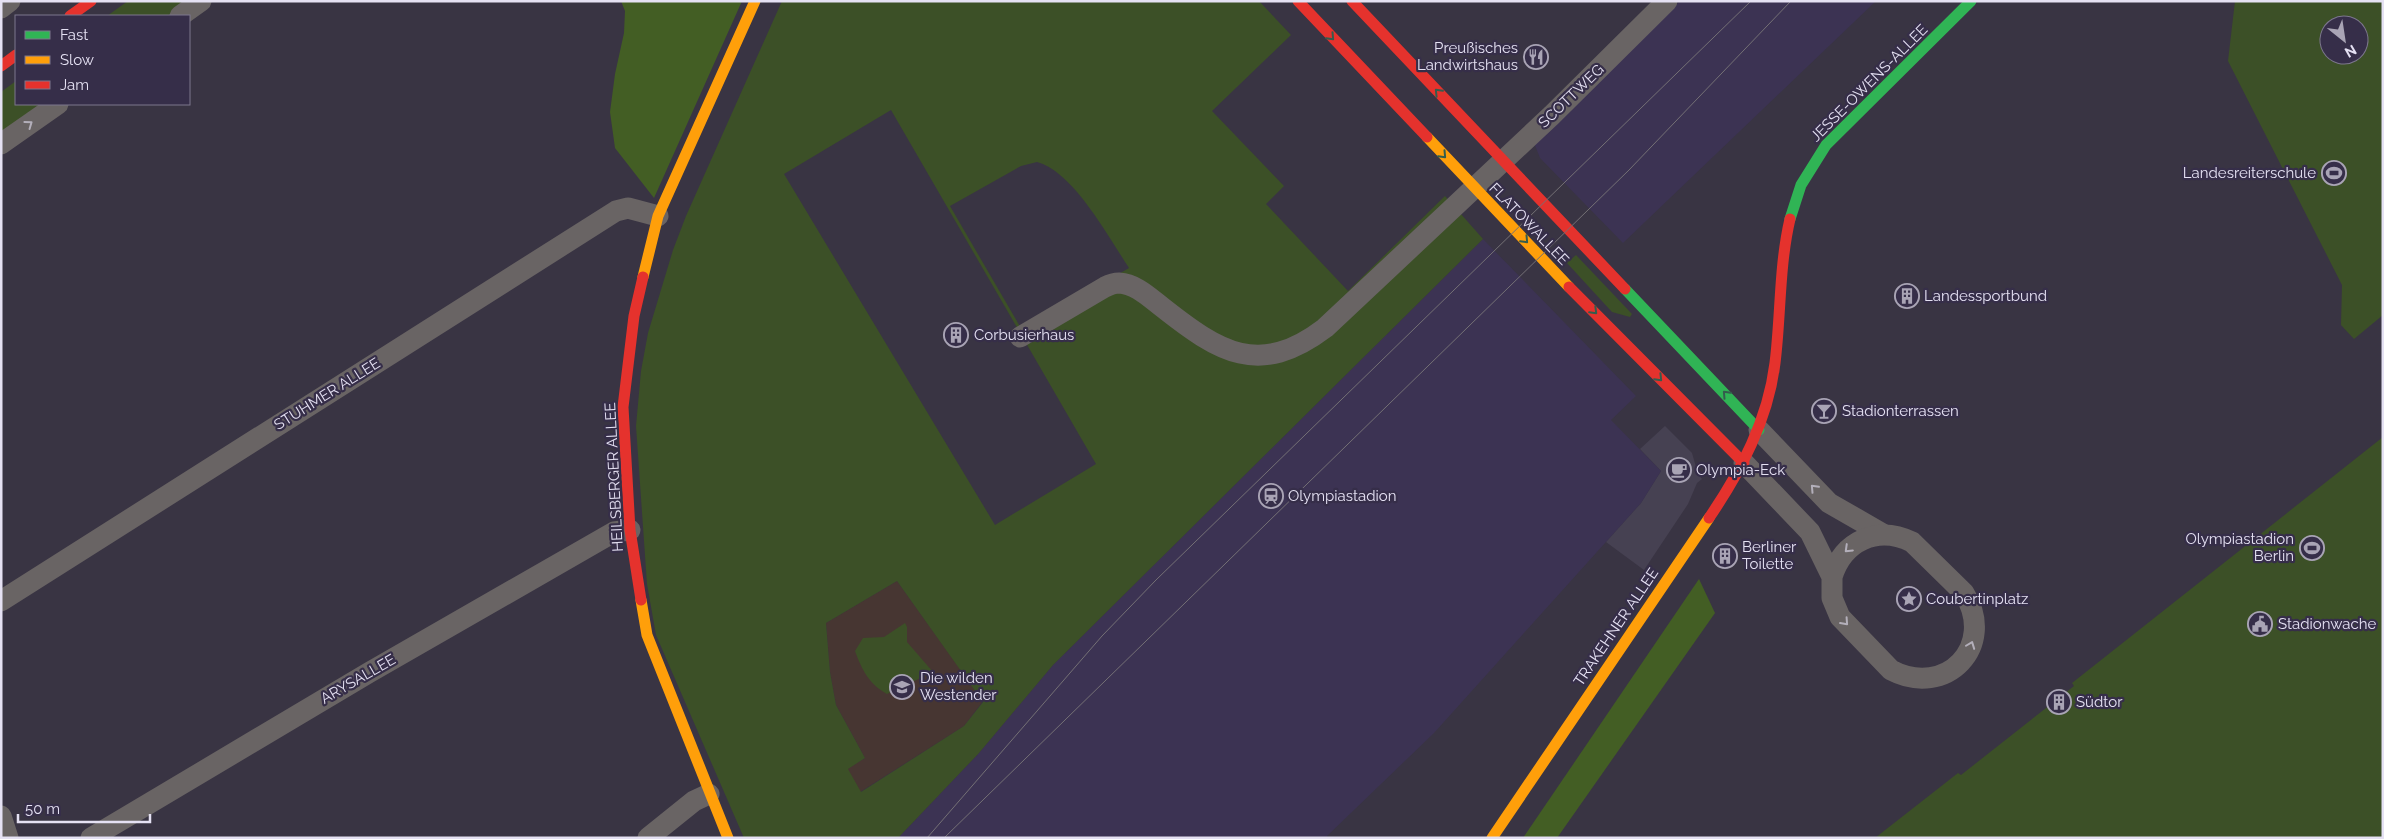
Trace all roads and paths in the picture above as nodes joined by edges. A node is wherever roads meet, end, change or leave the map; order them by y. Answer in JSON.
{"nodes":[{"id":1,"x":10,"y":1,"type":"edge"},
{"id":2,"x":91,"y":1,"type":"edge"},
{"id":3,"x":200,"y":1,"type":"edge"},
{"id":4,"x":755,"y":1,"type":"edge"},
{"id":5,"x":1298,"y":1,"type":"edge"},
{"id":6,"x":1352,"y":1,"type":"edge"},
{"id":7,"x":1666,"y":1,"type":"edge"},
{"id":8,"x":1971,"y":1,"type":"edge"},
{"id":9,"x":1,"y":8,"type":"edge"},
{"id":10,"x":71,"y":15,"type":"edge"},
{"id":11,"x":181,"y":15,"type":"edge"},
{"id":12,"x":15,"y":56,"type":"edge"},
{"id":13,"x":1,"y":66,"type":"edge"},
{"id":14,"x":57,"y":105,"type":"edge"},
{"id":15,"x":1,"y":144,"type":"edge"},
{"id":16,"x":1504,"y":161,"type":"junction"},
{"id":17,"x":1474,"y":189,"type":"junction"},
{"id":18,"x":658,"y":216,"type":"junction"},
{"id":19,"x":1020,"y":337,"type":"dead end"},
{"id":20,"x":1759,"y":430,"type":"junction"},
{"id":21,"x":1744,"y":463,"type":"junction"},
{"id":22,"x":630,"y":530,"type":"junction"},
{"id":23,"x":1883,"y":534,"type":"junction"},
{"id":24,"x":1832,"y":577,"type":"junction"},
{"id":25,"x":1,"y":600,"type":"edge"},
{"id":26,"x":709,"y":794,"type":"junction"},
{"id":27,"x":1,"y":816,"type":"edge"},
{"id":28,"x":8,"y":838,"type":"edge"},
{"id":29,"x":91,"y":838,"type":"edge"},
{"id":30,"x":648,"y":838,"type":"edge"},
{"id":31,"x":728,"y":838,"type":"edge"},
{"id":32,"x":1492,"y":838,"type":"edge"}],
"edges":[{"from":1,"to":9,"type":"street"},
{"from":2,"to":10,"type":"main road"},
{"from":3,"to":11,"type":"street"},
{"from":4,"to":18,"type":"main road","name":"HEILSBERGER ALLEE"},
{"from":5,"to":17,"type":"main road","name":"FLATOWALLEE","one_way":true},
{"from":16,"to":6,"type":"main road","name":"FLATOWALLEE","one_way":true},
{"from":7,"to":16,"type":"street","name":"SCOTTWEG"},
{"from":8,"to":20,"type":"main road","name":"JESSE-OWENS-ALLEE"},
{"from":12,"to":13,"type":"main road"},
{"from":15,"to":14,"type":"street","one_way":true},
{"from":16,"to":17,"type":"street","name":"SCOTTWEG"},
{"from":20,"to":16,"type":"main road","name":"FLATOWALLEE","one_way":true},
{"from":17,"to":19,"type":"street","name":"SCOTTWEG"},
{"from":17,"to":21,"type":"main road","name":"FLATOWALLEE","one_way":true},
{"from":18,"to":22,"type":"main road","name":"HEILSBERGER ALLEE"},
{"from":18,"to":25,"type":"street","name":"STUHMER ALLEE"},
{"from":20,"to":21,"type":"main road","name":"TRAKEHNER ALLEE"},
{"from":23,"to":20,"type":"street","one_way":true},
{"from":21,"to":24,"type":"street"},
{"from":21,"to":32,"type":"main road","name":"TRAKEHNER ALLEE"},
{"from":22,"to":26,"type":"main road","name":"HEILSBERGER ALLEE"},
{"from":22,"to":29,"type":"street","name":"ARYSALLEE"},
{"from":23,"to":24,"type":"street","one_way":true},
{"from":24,"to":23,"type":"street","one_way":true},
{"from":26,"to":30,"type":"street"},
{"from":26,"to":31,"type":"main road","name":"HEILSBERGER ALLEE"},
{"from":27,"to":28,"type":"street"}]}
